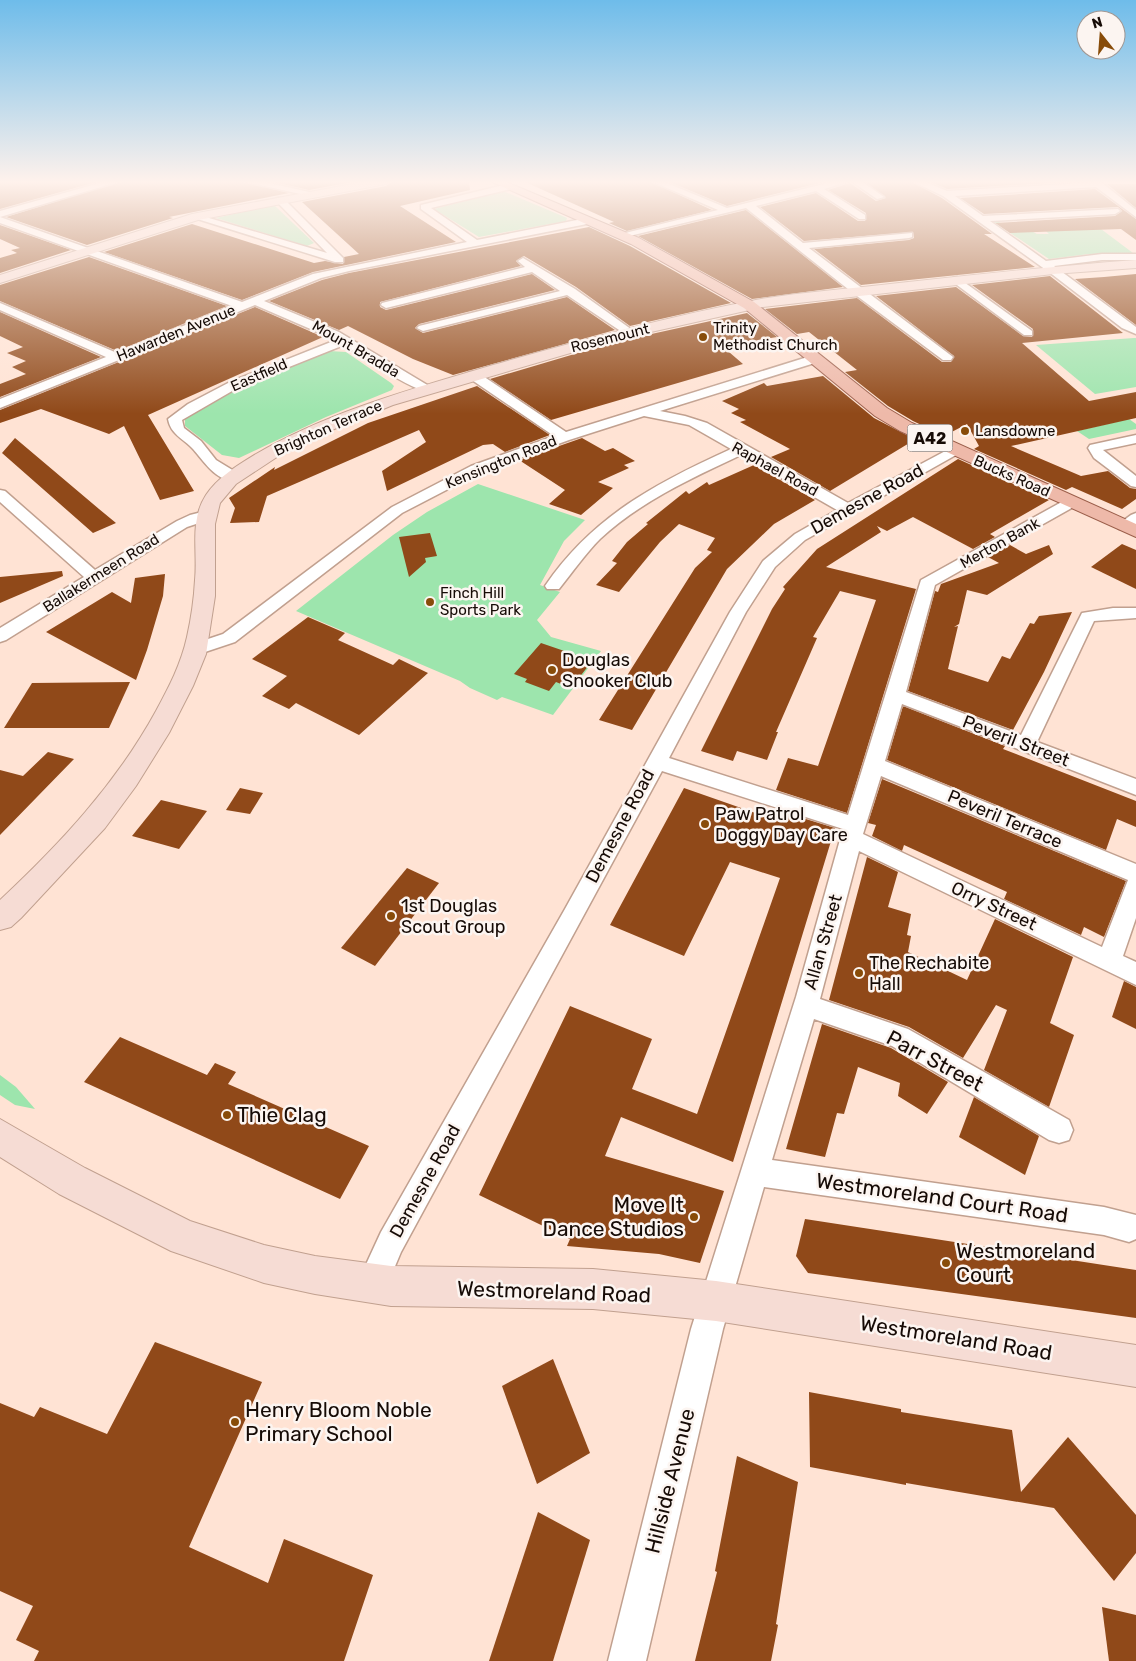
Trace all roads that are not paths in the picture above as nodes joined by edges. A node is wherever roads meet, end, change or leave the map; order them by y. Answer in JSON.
{"nodes":[{"id":1,"x":519,"y":258,"type":"dead end"},
{"id":2,"x":64,"y":259,"type":"edge"},
{"id":3,"x":108,"y":259,"type":"edge"},
{"id":4,"x":397,"y":259,"type":"edge"},
{"id":5,"x":669,"y":259,"type":"edge"},
{"id":6,"x":815,"y":259,"type":"edge"},
{"id":7,"x":1037,"y":259,"type":"edge"},
{"id":8,"x":1096,"y":259,"type":"edge"},
{"id":9,"x":1136,"y":264,"type":"edge"},
{"id":10,"x":534,"y":268,"type":"junction"},
{"id":11,"x":1053,"y":270,"type":"junction"},
{"id":12,"x":0,"y":279,"type":"edge"},
{"id":13,"x":957,"y":280,"type":"junction"},
{"id":14,"x":571,"y":291,"type":"junction"},
{"id":15,"x":857,"y":292,"type":"junction"},
{"id":16,"x":255,"y":301,"type":"junction"},
{"id":17,"x":386,"y":304,"type":"dead end"},
{"id":18,"x":749,"y":305,"type":"junction"},
{"id":19,"x":0,"y":306,"type":"edge"},
{"id":20,"x":242,"y":306,"type":"junction"},
{"id":21,"x":424,"y":328,"type":"dead end"},
{"id":22,"x":1136,"y":331,"type":"edge"},
{"id":23,"x":629,"y":332,"type":"junction"},
{"id":24,"x":1028,"y":333,"type":"dead end"},
{"id":25,"x":346,"y":340,"type":"junction"},
{"id":26,"x":117,"y":357,"type":"junction"},
{"id":27,"x":947,"y":357,"type":"dead end"},
{"id":28,"x":814,"y":359,"type":"junction"},
{"id":29,"x":473,"y":376,"type":"junction"},
{"id":30,"x":428,"y":389,"type":"junction"},
{"id":31,"x":697,"y":395,"type":"junction"},
{"id":32,"x":0,"y":404,"type":"edge"},
{"id":33,"x":642,"y":413,"type":"junction"},
{"id":34,"x":705,"y":426,"type":"junction"},
{"id":35,"x":564,"y":437,"type":"junction"},
{"id":36,"x":1136,"y":439,"type":"edge"},
{"id":37,"x":741,"y":450,"type":"junction"},
{"id":38,"x":956,"y":451,"type":"junction"},
{"id":39,"x":234,"y":476,"type":"junction"},
{"id":40,"x":1136,"y":483,"type":"edge"},
{"id":41,"x":0,"y":494,"type":"edge"},
{"id":42,"x":1072,"y":502,"type":"junction"},
{"id":43,"x":847,"y":509,"type":"junction"},
{"id":44,"x":206,"y":516,"type":"junction"},
{"id":45,"x":1132,"y":525,"type":"edge"},
{"id":46,"x":93,"y":577,"type":"junction"},
{"id":47,"x":927,"y":582,"type":"joint"},
{"id":48,"x":553,"y":586,"type":"dead end"},
{"id":49,"x":1136,"y":613,"type":"edge"},
{"id":50,"x":0,"y":636,"type":"edge"},
{"id":51,"x":196,"y":649,"type":"junction"},
{"id":52,"x":896,"y":695,"type":"junction"},
{"id":53,"x":1026,"y":745,"type":"junction"},
{"id":54,"x":655,"y":761,"type":"junction"},
{"id":55,"x":874,"y":765,"type":"junction"},
{"id":56,"x":1136,"y":787,"type":"edge"},
{"id":57,"x":854,"y":831,"type":"junction"},
{"id":58,"x":1136,"y":874,"type":"edge"},
{"id":59,"x":1136,"y":886,"type":"edge"},
{"id":60,"x":0,"y":918,"type":"edge"},
{"id":61,"x":1110,"y":961,"type":"junction"},
{"id":62,"x":1136,"y":974,"type":"edge"},
{"id":63,"x":804,"y":1004,"type":"junction"},
{"id":64,"x":1059,"y":1130,"type":"dead end"},
{"id":65,"x":0,"y":1137,"type":"edge"},
{"id":66,"x":755,"y":1172,"type":"junction"},
{"id":67,"x":1129,"y":1227,"type":"dead end"},
{"id":68,"x":372,"y":1284,"type":"junction"},
{"id":69,"x":716,"y":1301,"type":"junction"},
{"id":70,"x":1136,"y":1366,"type":"edge"},
{"id":71,"x":627,"y":1661,"type":"edge"}],
"edges":[{"from":1,"to":10,"type":"street"},
{"from":2,"to":12,"type":"main road"},
{"from":3,"to":20,"type":"street"},
{"from":4,"to":16,"type":"street","name":"Hawarden Avenue"},
{"from":5,"to":18,"type":"main road","number":"A42"},
{"from":6,"to":15,"type":"street"},
{"from":7,"to":11,"type":"street"},
{"from":8,"to":11,"type":"street"},
{"from":9,"to":11,"type":"main road","name":"Rosemount"},
{"from":10,"to":14,"type":"street"},
{"from":10,"to":17,"type":"street"},
{"from":11,"to":13,"type":"main road","name":"Rosemount"},
{"from":11,"to":22,"type":"street"},
{"from":13,"to":15,"type":"main road","name":"Rosemount"},
{"from":13,"to":24,"type":"street"},
{"from":14,"to":21,"type":"street"},
{"from":14,"to":23,"type":"street"},
{"from":15,"to":18,"type":"main road","name":"Rosemount"},
{"from":15,"to":27,"type":"street"},
{"from":16,"to":20,"type":"street","name":"Hawarden Avenue"},
{"from":16,"to":25,"type":"street","name":"Mount Bradda"},
{"from":18,"to":23,"type":"main road","name":"Rosemount"},
{"from":18,"to":28,"type":"main road","name":"Bucks Road","number":"A42"},
{"from":19,"to":26,"type":"street"},
{"from":20,"to":26,"type":"street","name":"Hawarden Avenue"},
{"from":23,"to":29,"type":"main road","name":"Rosemount"},
{"from":25,"to":30,"type":"street","name":"Mount Bradda"},
{"from":25,"to":39,"type":"street","name":"Eastfield"},
{"from":26,"to":32,"type":"street","name":"Hawarden Avenue"},
{"from":28,"to":31,"type":"street","name":"Kensington Road"},
{"from":28,"to":38,"type":"main road","name":"Bucks Road","number":"A42"},
{"from":29,"to":30,"type":"main road","name":"Brighton Terrace"},
{"from":29,"to":35,"type":"street"},
{"from":30,"to":39,"type":"main road","name":"Brighton Terrace"},
{"from":31,"to":33,"type":"street","name":"Kensington Road"},
{"from":31,"to":34,"type":"street"},
{"from":33,"to":34,"type":"street","name":"Raphael Road"},
{"from":33,"to":35,"type":"street","name":"Kensington Road"},
{"from":34,"to":37,"type":"street","name":"Raphael Road"},
{"from":35,"to":51,"type":"street","name":"Kensington Road"},
{"from":36,"to":40,"type":"street"},
{"from":37,"to":43,"type":"street","name":"Raphael Road"},
{"from":37,"to":48,"type":"street"},
{"from":38,"to":42,"type":"main road","name":"Bucks Road","number":"A42"},
{"from":38,"to":43,"type":"street","name":"Demesne Road"},
{"from":39,"to":44,"type":"main road","name":"Brighton Terrace"},
{"from":41,"to":46,"type":"street"},
{"from":42,"to":45,"type":"main road","name":"Bucks Road","number":"A42"},
{"from":42,"to":47,"type":"street","name":"Merton Bank"},
{"from":43,"to":54,"type":"street","name":"Demesne Road"},
{"from":44,"to":46,"type":"street","name":"Ballakermeen Road"},
{"from":44,"to":51,"type":"main road"},
{"from":46,"to":50,"type":"street","name":"Ballakermeen Road"},
{"from":47,"to":52,"type":"street","name":"Allan Street"},
{"from":49,"to":53,"type":"street"},
{"from":51,"to":60,"type":"main road"},
{"from":52,"to":53,"type":"street","name":"Peveril Street"},
{"from":52,"to":55,"type":"street","name":"Allan Street"},
{"from":53,"to":56,"type":"street","name":"Peveril Street"},
{"from":54,"to":57,"type":"street","name":"Orry Street"},
{"from":54,"to":68,"type":"street","name":"Demesne Road"},
{"from":55,"to":57,"type":"street","name":"Allan Street"},
{"from":55,"to":58,"type":"street","name":"Peveril Terrace"},
{"from":57,"to":61,"type":"street","name":"Orry Street"},
{"from":57,"to":63,"type":"street","name":"Allan Street"},
{"from":59,"to":61,"type":"street"},
{"from":61,"to":62,"type":"street","name":"Orry Street"},
{"from":63,"to":64,"type":"street","name":"Parr Street"},
{"from":63,"to":66,"type":"street","name":"Allan Street"},
{"from":65,"to":68,"type":"main road","name":"Westmoreland Road"},
{"from":66,"to":67,"type":"street","name":"Westmoreland Court Road"},
{"from":66,"to":69,"type":"street","name":"Allan Street"},
{"from":68,"to":69,"type":"main road","name":"Westmoreland Road"},
{"from":69,"to":70,"type":"main road","name":"Westmoreland Road"},
{"from":69,"to":71,"type":"street","name":"Hillside Avenue"}]}
